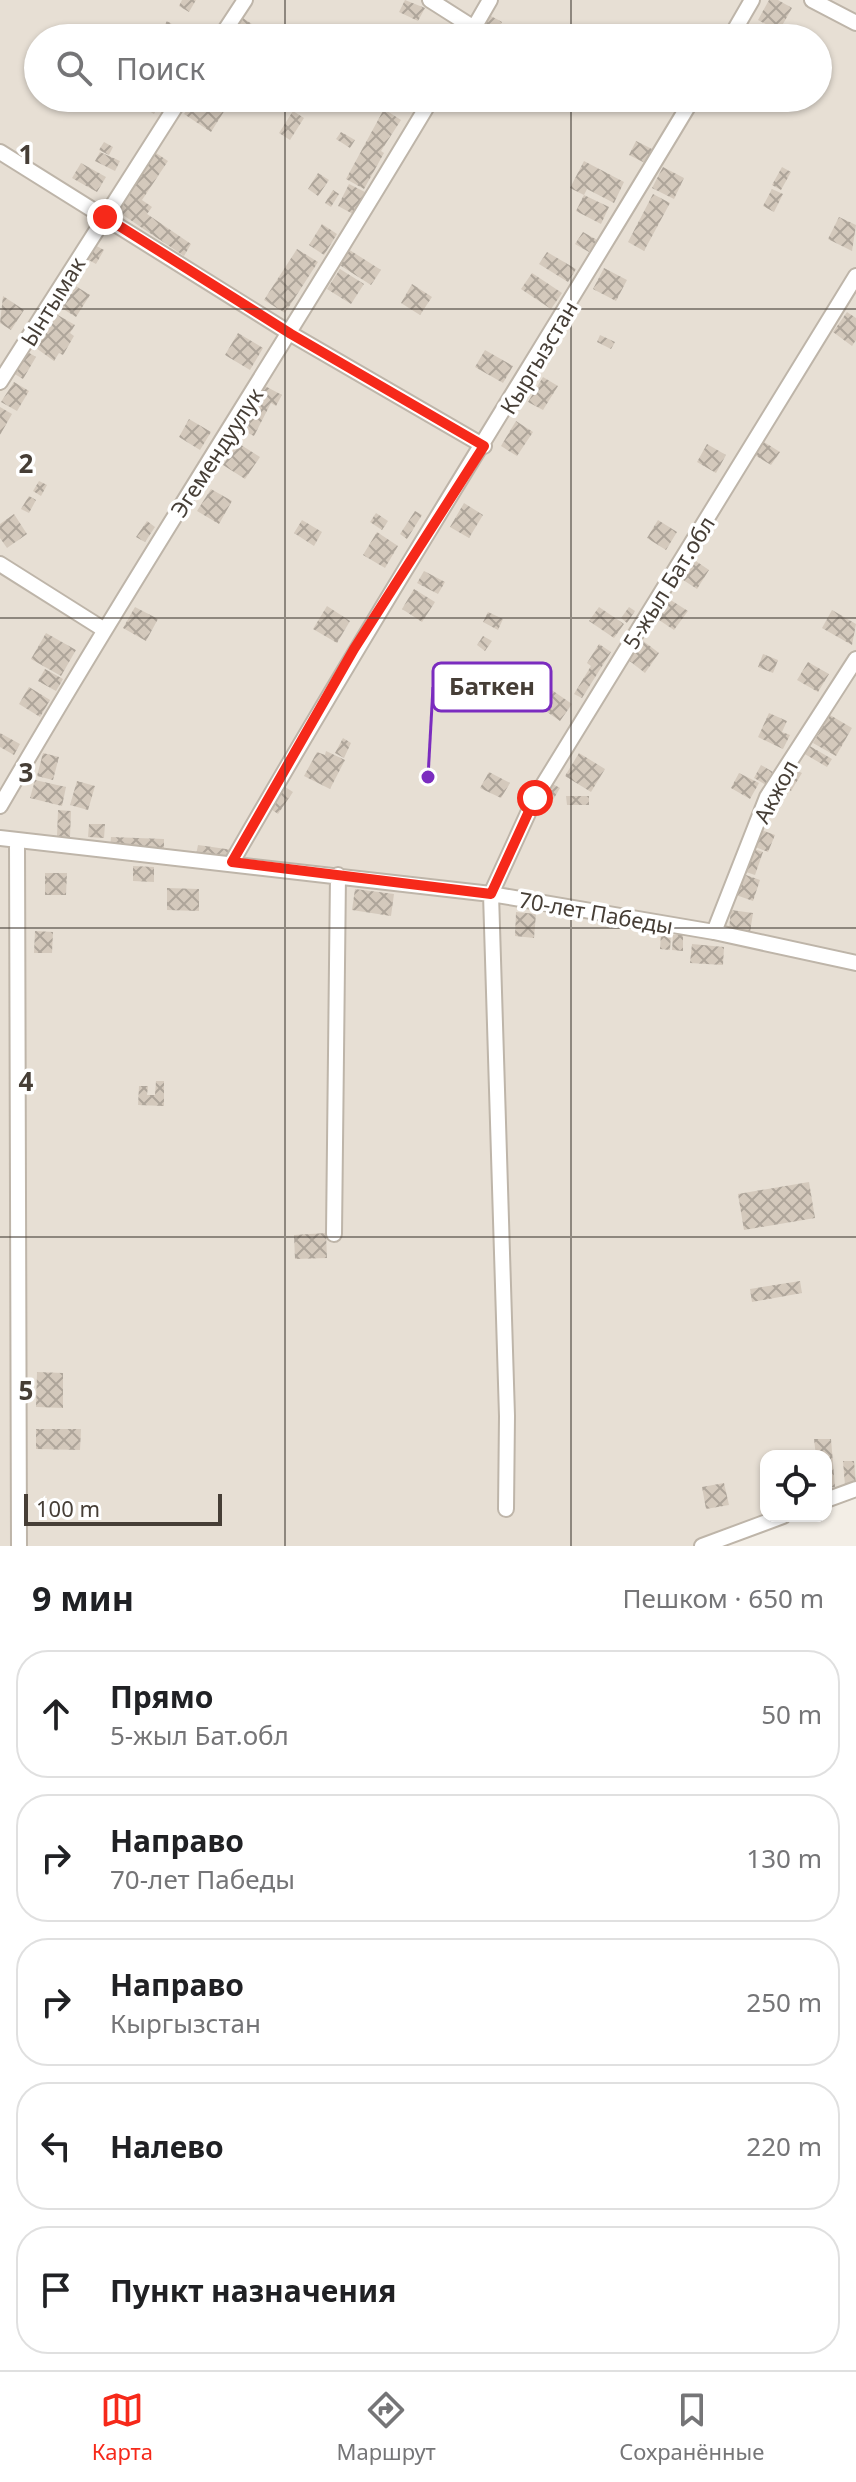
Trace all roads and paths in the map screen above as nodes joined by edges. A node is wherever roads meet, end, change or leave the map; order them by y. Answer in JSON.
{"nodes":[{"id":1,"x":245,"y":0,"type":"edge"},
{"id":2,"x":430,"y":0,"type":"edge"},
{"id":3,"x":490,"y":0,"type":"edge"},
{"id":4,"x":752,"y":0,"type":"edge"},
{"id":5,"x":812,"y":0,"type":"edge"},
{"id":6,"x":856,"y":23,"type":"edge"},
{"id":7,"x":229,"y":24,"type":"edge"},
{"id":8,"x":460,"y":24,"type":"edge"},
{"id":9,"x":476,"y":24,"type":"edge"},
{"id":10,"x":738,"y":24,"type":"edge"},
{"id":11,"x":172,"y":112,"type":"edge"},
{"id":12,"x":424,"y":112,"type":"edge"},
{"id":13,"x":685,"y":112,"type":"edge"},
{"id":14,"x":0,"y":152,"type":"edge"},
{"id":15,"x":105,"y":217,"type":"junction"},
{"id":16,"x":856,"y":276,"type":"edge"},
{"id":17,"x":291,"y":334,"type":"junction"},
{"id":18,"x":0,"y":382,"type":"edge"},
{"id":19,"x":484,"y":446,"type":"junction"},
{"id":20,"x":0,"y":564,"type":"edge"},
{"id":21,"x":103,"y":629,"type":"junction"},
{"id":22,"x":856,"y":659,"type":"edge"},
{"id":23,"x":0,"y":806,"type":"edge"},
{"id":24,"x":0,"y":838,"type":"edge"},
{"id":25,"x":17,"y":842,"type":"junction"},
{"id":26,"x":232,"y":862,"type":"junction"},
{"id":27,"x":338,"y":875,"type":"junction"},
{"id":28,"x":491,"y":894,"type":"junction"},
{"id":29,"x":714,"y":932,"type":"junction"},
{"id":30,"x":856,"y":963,"type":"edge"},
{"id":31,"x":334,"y":1234,"type":"dead end"},
{"id":32,"x":856,"y":1489,"type":"edge"},
{"id":33,"x":832,"y":1498,"type":"edge"},
{"id":34,"x":506,"y":1509,"type":"dead end"},
{"id":35,"x":767,"y":1522,"type":"edge"},
{"id":36,"x":19,"y":1546,"type":"edge"},
{"id":37,"x":702,"y":1546,"type":"edge"}],
"edges":[{"from":1,"to":7,"type":"street"},
{"from":2,"to":8,"type":"street"},
{"from":3,"to":9,"type":"street"},
{"from":4,"to":10,"type":"street"},
{"from":5,"to":6,"type":"street"},
{"from":11,"to":15,"type":"street","name":"Ынтымак"},
{"from":12,"to":17,"type":"street","name":"Эгемендуулук"},
{"from":13,"to":19,"type":"street","name":"Кыргызстан"},
{"from":14,"to":15,"type":"street"},
{"from":15,"to":17,"type":"street"},
{"from":15,"to":18,"type":"street","name":"Ынтымак"},
{"from":16,"to":28,"type":"street","name":"5-жыл Бат.обл"},
{"from":17,"to":19,"type":"street"},
{"from":17,"to":21,"type":"street","name":"Эгемендуулук"},
{"from":19,"to":26,"type":"street","name":"Кыргызстан"},
{"from":20,"to":21,"type":"street"},
{"from":21,"to":23,"type":"street","name":"Эгемендуулук"},
{"from":22,"to":29,"type":"street","name":"Акжол"},
{"from":24,"to":25,"type":"street","name":"70-лет Пабеды"},
{"from":25,"to":26,"type":"street","name":"70-лет Пабеды"},
{"from":25,"to":36,"type":"street"},
{"from":26,"to":27,"type":"street","name":"70-лет Пабеды"},
{"from":27,"to":28,"type":"street","name":"70-лет Пабеды"},
{"from":27,"to":31,"type":"street"},
{"from":28,"to":29,"type":"street","name":"70-лет Пабеды"},
{"from":28,"to":34,"type":"street"},
{"from":29,"to":30,"type":"street","name":"70-лет Пабеды"},
{"from":32,"to":33,"type":"street"},
{"from":35,"to":37,"type":"street"}]}
